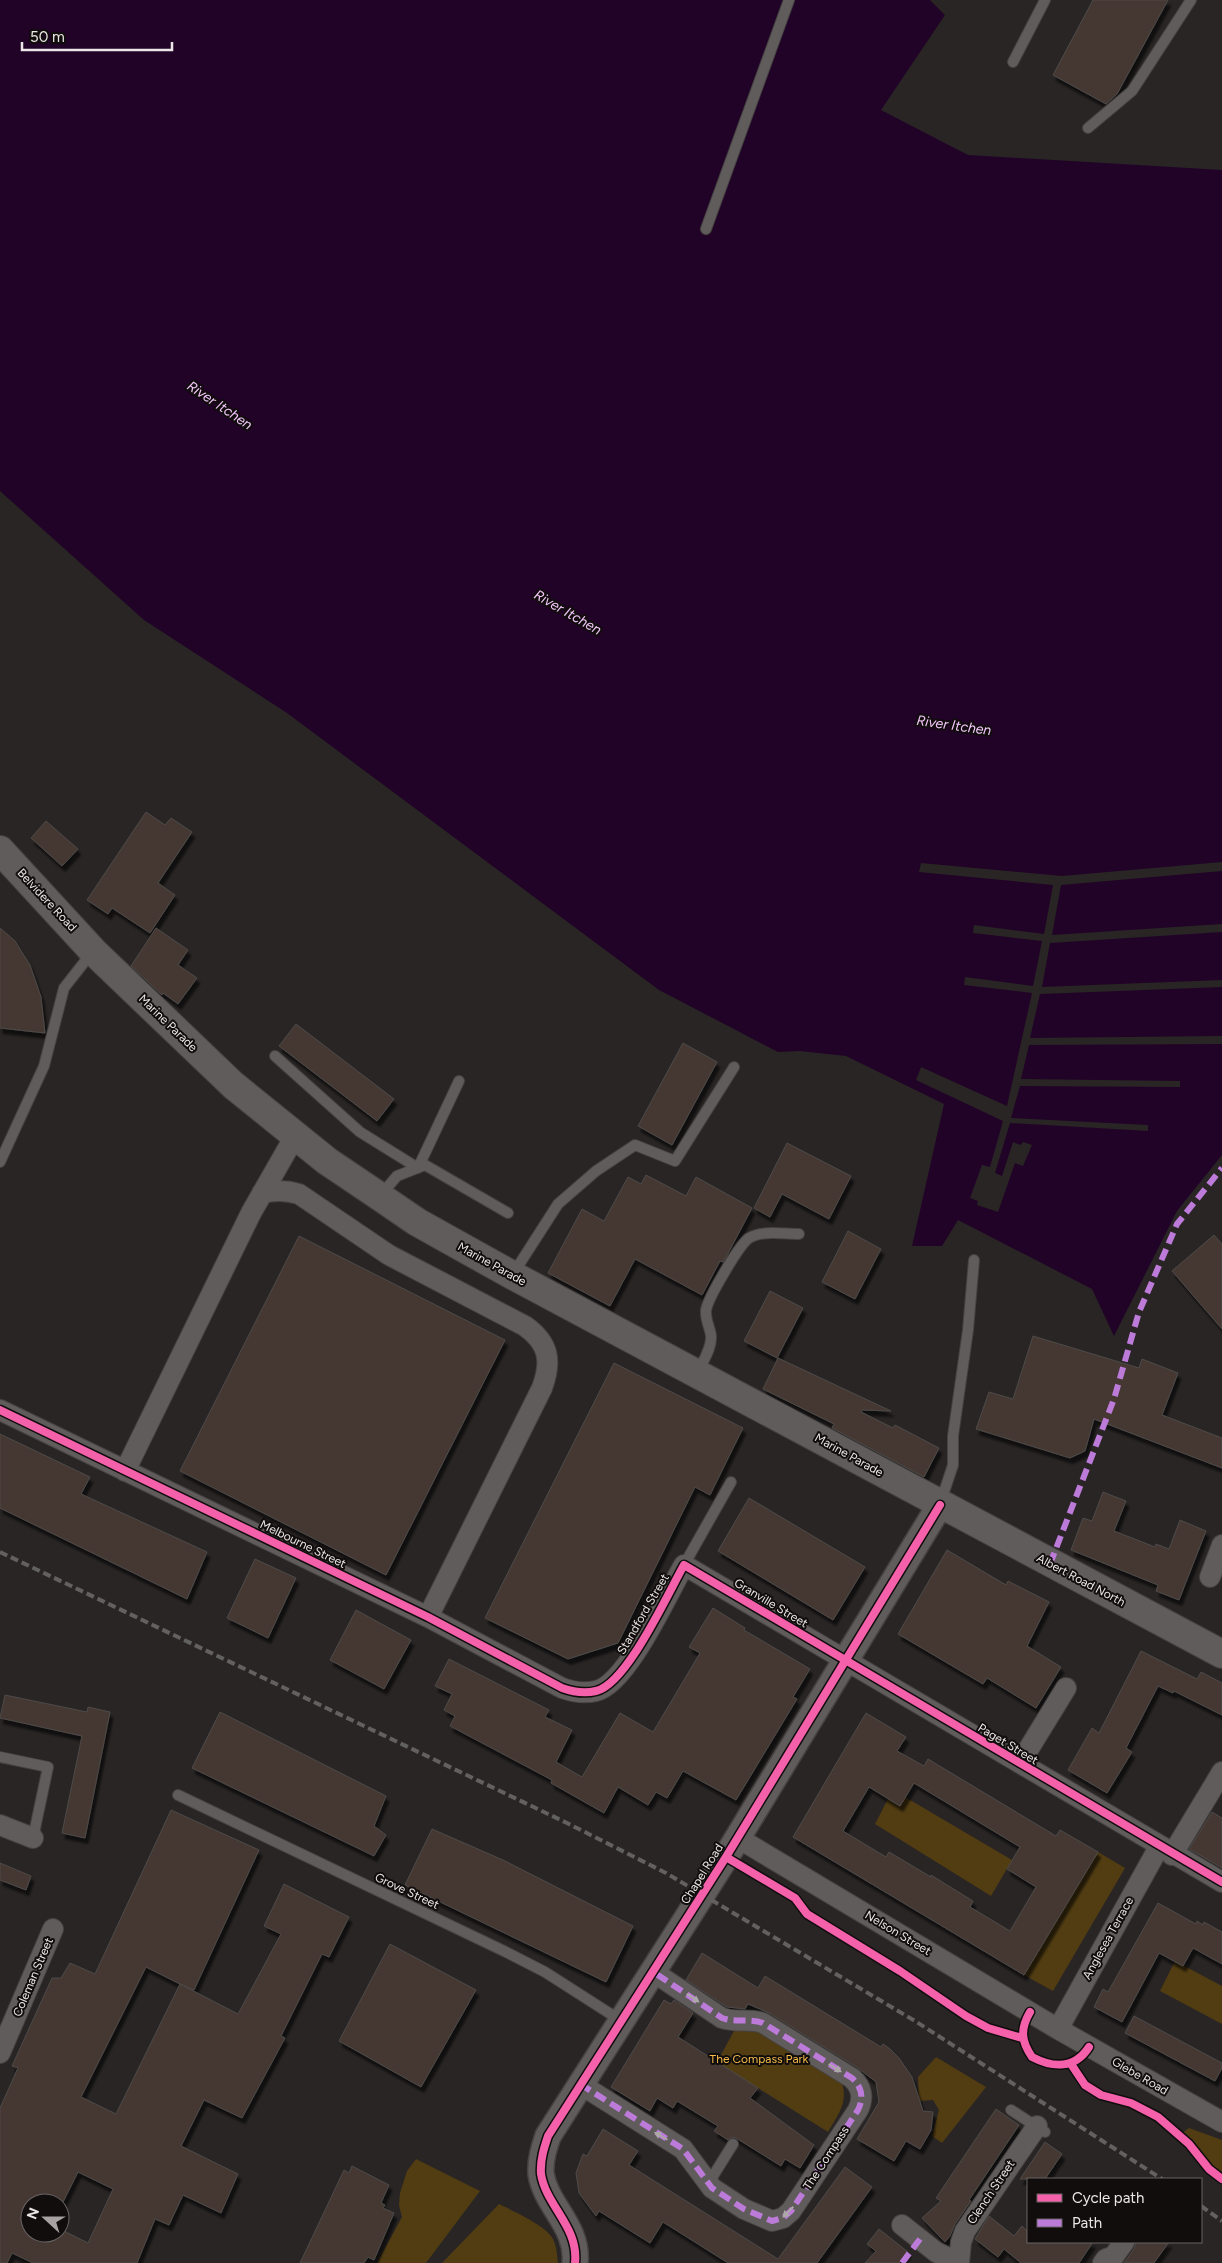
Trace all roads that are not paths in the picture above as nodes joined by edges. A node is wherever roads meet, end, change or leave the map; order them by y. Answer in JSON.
{"nodes":[{"id":1,"x":789,"y":0,"type":"edge"},
{"id":2,"x":1045,"y":0,"type":"edge"},
{"id":3,"x":1191,"y":0,"type":"edge"},
{"id":4,"x":1012,"y":62,"type":"dead end"},
{"id":5,"x":1088,"y":128,"type":"dead end"},
{"id":6,"x":706,"y":229,"type":"dead end"},
{"id":7,"x":0,"y":850,"type":"edge"},
{"id":8,"x":93,"y":951,"type":"junction"},
{"id":9,"x":275,"y":1056,"type":"dead end"},
{"id":10,"x":734,"y":1067,"type":"dead end"},
{"id":11,"x":460,"y":1081,"type":"dead end"},
{"id":12,"x":295,"y":1136,"type":"junction"},
{"id":13,"x":0,"y":1162,"type":"edge"},
{"id":14,"x":418,"y":1168,"type":"junction"},
{"id":15,"x":262,"y":1193,"type":"junction"},
{"id":16,"x":379,"y":1196,"type":"junction"},
{"id":17,"x":508,"y":1213,"type":"dead end"},
{"id":18,"x":799,"y":1234,"type":"dead end"},
{"id":19,"x":974,"y":1260,"type":"dead end"},
{"id":20,"x":512,"y":1275,"type":"junction"},
{"id":21,"x":697,"y":1373,"type":"junction"},
{"id":22,"x":0,"y":1410,"type":"edge"},
{"id":23,"x":124,"y":1471,"type":"junction"},
{"id":24,"x":731,"y":1482,"type":"dead end"},
{"id":25,"x":940,"y":1505,"type":"junction"},
{"id":26,"x":1222,"y":1545,"type":"edge"},
{"id":27,"x":684,"y":1564,"type":"junction"},
{"id":28,"x":1210,"y":1577,"type":"dead end"},
{"id":29,"x":428,"y":1617,"type":"junction"},
{"id":30,"x":1222,"y":1654,"type":"edge"},
{"id":31,"x":846,"y":1661,"type":"junction"},
{"id":32,"x":1066,"y":1688,"type":"dead end"},
{"id":33,"x":596,"y":1691,"type":"joint"},
{"id":34,"x":0,"y":1757,"type":"edge"},
{"id":35,"x":1020,"y":1763,"type":"junction"},
{"id":36,"x":1222,"y":1772,"type":"edge"},
{"id":37,"x":178,"y":1795,"type":"dead end"},
{"id":38,"x":0,"y":1825,"type":"edge"},
{"id":39,"x":33,"y":1838,"type":"joint"},
{"id":40,"x":738,"y":1838,"type":"junction"},
{"id":41,"x":1165,"y":1851,"type":"junction"},
{"id":42,"x":1222,"y":1882,"type":"edge"},
{"id":43,"x":53,"y":1929,"type":"dead end"},
{"id":44,"x":652,"y":1971,"type":"junction"},
{"id":45,"x":620,"y":2020,"type":"junction"},
{"id":46,"x":1058,"y":2029,"type":"junction"},
{"id":47,"x":0,"y":2053,"type":"edge"},
{"id":48,"x":580,"y":2084,"type":"junction"},
{"id":49,"x":1011,"y":2110,"type":"dead end"},
{"id":50,"x":1222,"y":2122,"type":"edge"},
{"id":51,"x":1041,"y":2129,"type":"joint"},
{"id":52,"x":733,"y":2144,"type":"dead end"},
{"id":53,"x":708,"y":2184,"type":"junction"},
{"id":54,"x":902,"y":2224,"type":"dead end"},
{"id":55,"x":1123,"y":2243,"type":"edge"},
{"id":56,"x":575,"y":2263,"type":"edge"},
{"id":57,"x":959,"y":2263,"type":"edge"},
{"id":58,"x":1103,"y":2263,"type":"edge"}],
"edges":[{"from":1,"to":6,"type":"lane"},
{"from":2,"to":4,"type":"lane"},
{"from":3,"to":5,"type":"lane"},
{"from":7,"to":8,"type":"main road","name":"Belvidere Road"},
{"from":8,"to":12,"type":"main road","name":"Marine Parade"},
{"from":8,"to":13,"type":"lane"},
{"from":9,"to":14,"type":"lane"},
{"from":10,"to":20,"type":"lane"},
{"from":11,"to":14,"type":"lane"},
{"from":12,"to":15,"type":"street"},
{"from":12,"to":16,"type":"main road","name":"Marine Parade"},
{"from":14,"to":16,"type":"lane"},
{"from":14,"to":17,"type":"lane"},
{"from":15,"to":23,"type":"street"},
{"from":15,"to":29,"type":"street"},
{"from":16,"to":20,"type":"main road","name":"Marine Parade"},
{"from":18,"to":21,"type":"lane"},
{"from":19,"to":25,"type":"lane"},
{"from":20,"to":21,"type":"main road","name":"Marine Parade"},
{"from":21,"to":25,"type":"main road","name":"Marine Parade"},
{"from":22,"to":23,"type":"street","name":"Melbourne Street"},
{"from":23,"to":29,"type":"street","name":"Melbourne Street"},
{"from":24,"to":27,"type":"lane"},
{"from":25,"to":30,"type":"main road","name":"Albert Road North"},
{"from":25,"to":31,"type":"street","name":"Chapel Road"},
{"from":26,"to":28,"type":"street"},
{"from":27,"to":31,"type":"street","name":"Granville Street"},
{"from":27,"to":33,"type":"street","name":"Standford Street"},
{"from":29,"to":33,"type":"street","name":"Melbourne Street"},
{"from":31,"to":35,"type":"street","name":"Paget Street"},
{"from":31,"to":40,"type":"street","name":"Chapel Road"},
{"from":32,"to":35,"type":"street"},
{"from":34,"to":39,"type":"lane"},
{"from":35,"to":41,"type":"street","name":"Paget Street"},
{"from":36,"to":41,"type":"street","name":"Anglesea Terrace"},
{"from":37,"to":45,"type":"lane","name":"Grove Street"},
{"from":38,"to":39,"type":"street"},
{"from":40,"to":44,"type":"street","name":"Chapel Road"},
{"from":40,"to":46,"type":"street","name":"Nelson Street"},
{"from":41,"to":42,"type":"street","name":"Paget Street"},
{"from":41,"to":46,"type":"street","name":"Anglesea Terrace"},
{"from":43,"to":47,"type":"street","name":"Coleman Street"},
{"from":44,"to":45,"type":"street","name":"Chapel Road"},
{"from":44,"to":53,"type":"street","name":"The Compass","one_way":true},
{"from":45,"to":48,"type":"street","name":"Chapel Road"},
{"from":46,"to":50,"type":"street","name":"Glebe Road"},
{"from":53,"to":48,"type":"street","name":"The Compass","one_way":true},
{"from":48,"to":56,"type":"street","name":"Chapel Road"},
{"from":49,"to":51,"type":"lane"},
{"from":51,"to":57,"type":"street","name":"Clench Street"},
{"from":52,"to":53,"type":"lane"},
{"from":54,"to":57,"type":"street"},
{"from":55,"to":58,"type":"street"}]}
